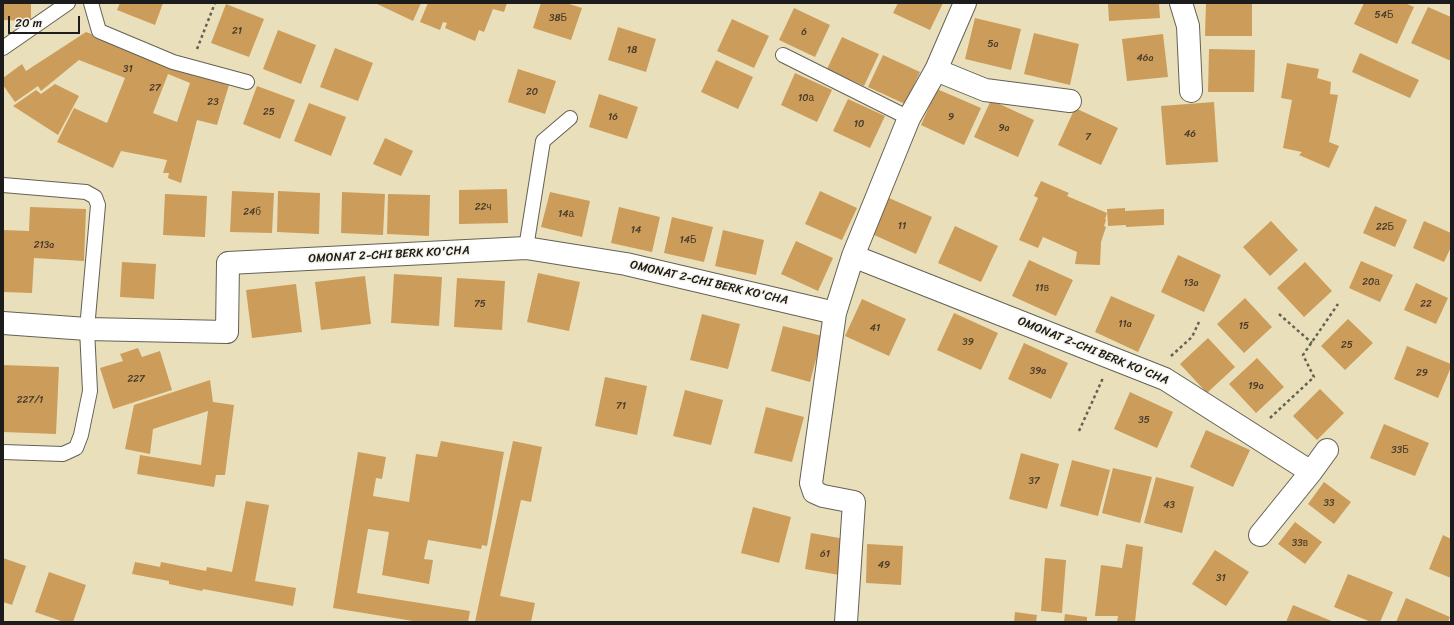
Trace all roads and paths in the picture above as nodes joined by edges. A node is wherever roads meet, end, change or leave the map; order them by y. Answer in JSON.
{"nodes":[{"id":1,"x":68,"y":3,"type":"edge"},
{"id":2,"x":91,"y":3,"type":"edge"},
{"id":3,"x":215,"y":3,"type":"edge"},
{"id":4,"x":965,"y":3,"type":"edge"},
{"id":5,"x":1181,"y":3,"type":"edge"},
{"id":6,"x":3,"y":48,"type":"edge"},
{"id":7,"x":783,"y":55,"type":"dead end"},
{"id":8,"x":191,"y":67,"type":"junction"},
{"id":9,"x":936,"y":70,"type":"junction"},
{"id":10,"x":247,"y":82,"type":"dead end"},
{"id":11,"x":1191,"y":91,"type":"dead end"},
{"id":12,"x":1070,"y":101,"type":"dead end"},
{"id":13,"x":570,"y":118,"type":"dead end"},
{"id":14,"x":909,"y":118,"type":"junction"},
{"id":15,"x":3,"y":185,"type":"edge"},
{"id":16,"x":526,"y":248,"type":"junction"},
{"id":17,"x":852,"y":256,"type":"junction"},
{"id":18,"x":1338,"y":304,"type":"dead end"},
{"id":19,"x":835,"y":313,"type":"junction"},
{"id":20,"x":1279,"y":314,"type":"dead end"},
{"id":21,"x":1199,"y":322,"type":"dead end"},
{"id":22,"x":3,"y":323,"type":"edge"},
{"id":23,"x":87,"y":329,"type":"junction"},
{"id":24,"x":1312,"y":343,"type":"junction"},
{"id":25,"x":1112,"y":358,"type":"junction"},
{"id":26,"x":1150,"y":373,"type":"junction"},
{"id":27,"x":1079,"y":431,"type":"dead end"},
{"id":28,"x":1253,"y":435,"type":"junction"},
{"id":29,"x":1327,"y":450,"type":"dead end"},
{"id":30,"x":3,"y":452,"type":"edge"},
{"id":31,"x":1311,"y":472,"type":"junction"},
{"id":32,"x":1260,"y":535,"type":"dead end"},
{"id":33,"x":846,"y":622,"type":"edge"}],
"edges":[{"from":1,"to":6,"type":"lane"},
{"from":2,"to":8,"type":"lane"},
{"from":3,"to":8,"type":"path"},
{"from":4,"to":9,"type":"street"},
{"from":5,"to":11,"type":"street"},
{"from":7,"to":14,"type":"lane"},
{"from":8,"to":10,"type":"lane"},
{"from":9,"to":12,"type":"street"},
{"from":9,"to":14,"type":"street"},
{"from":13,"to":16,"type":"lane"},
{"from":14,"to":17,"type":"street"},
{"from":15,"to":23,"type":"lane"},
{"from":16,"to":19,"type":"street","name":"OMONAT 2-CHI BERK KO'CHA"},
{"from":16,"to":23,"type":"street","name":"OMONAT 2-CHI BERK KO'CHA"},
{"from":17,"to":19,"type":"street"},
{"from":17,"to":25,"type":"street","name":"OMONAT 2-CHI BERK KO'CHA"},
{"from":18,"to":24,"type":"path"},
{"from":19,"to":33,"type":"street"},
{"from":20,"to":24,"type":"path"},
{"from":21,"to":26,"type":"path"},
{"from":22,"to":23,"type":"street","name":"OMONAT 2-CHI BERK KO'CHA"},
{"from":23,"to":30,"type":"lane"},
{"from":24,"to":28,"type":"path"},
{"from":25,"to":26,"type":"street","name":"OMONAT 2-CHI BERK KO'CHA"},
{"from":25,"to":27,"type":"path"},
{"from":26,"to":28,"type":"street","name":"OMONAT 2-CHI BERK KO'CHA"},
{"from":28,"to":31,"type":"street","name":"OMONAT 2-CHI BERK KO'CHA"},
{"from":29,"to":31,"type":"street"},
{"from":31,"to":32,"type":"street"}]}
